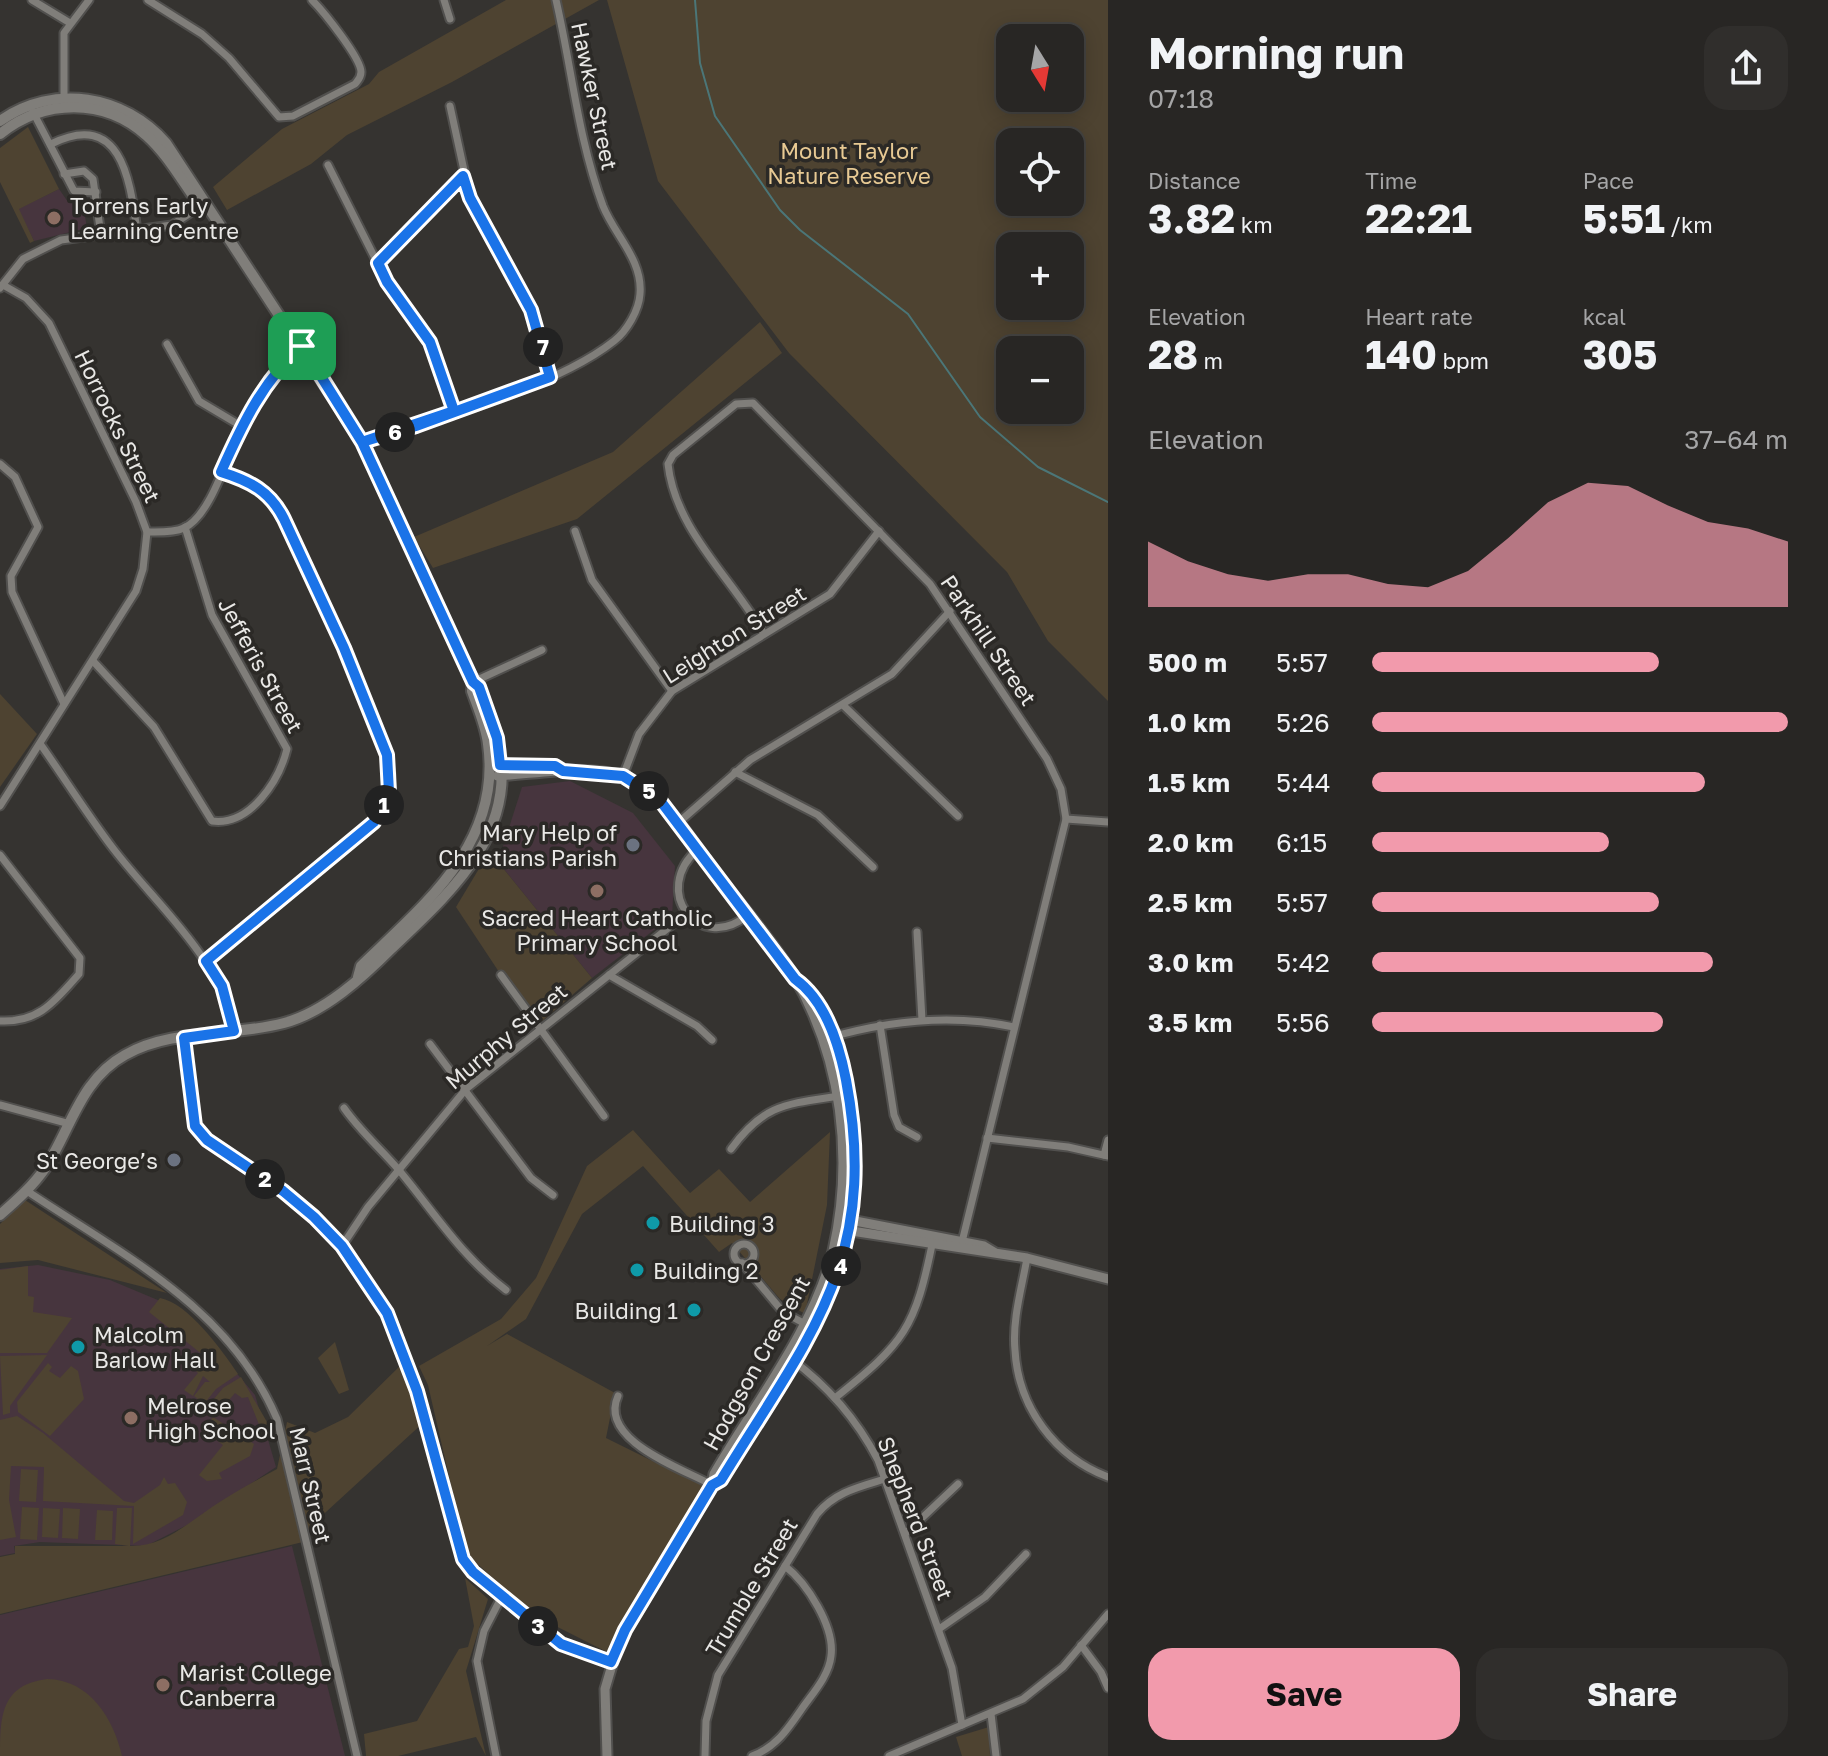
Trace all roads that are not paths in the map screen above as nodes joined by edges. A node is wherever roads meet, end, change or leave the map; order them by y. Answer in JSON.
{"nodes":[{"id":1,"x":32,"y":0,"type":"edge"},
{"id":2,"x":89,"y":0,"type":"edge"},
{"id":3,"x":148,"y":0,"type":"edge"},
{"id":4,"x":312,"y":0,"type":"edge"},
{"id":5,"x":444,"y":0,"type":"edge"},
{"id":6,"x":556,"y":0,"type":"edge"},
{"id":7,"x":450,"y":19,"type":"dead end"},
{"id":8,"x":70,"y":23,"type":"junction"},
{"id":9,"x":64,"y":102,"type":"junction"},
{"id":10,"x":450,"y":106,"type":"dead end"},
{"id":11,"x":32,"y":110,"type":"junction"},
{"id":12,"x":0,"y":121,"type":"edge"},
{"id":13,"x":0,"y":134,"type":"edge"},
{"id":14,"x":51,"y":144,"type":"junction"},
{"id":15,"x":328,"y":165,"type":"dead end"},
{"id":16,"x":64,"y":174,"type":"junction"},
{"id":17,"x":463,"y":176,"type":"junction"},
{"id":18,"x":96,"y":192,"type":"junction"},
{"id":19,"x":204,"y":204,"type":"junction"},
{"id":20,"x":137,"y":231,"type":"junction"},
{"id":21,"x":101,"y":235,"type":"junction"},
{"id":22,"x":378,"y":263,"type":"junction"},
{"id":23,"x":1,"y":287,"type":"edge"},
{"id":24,"x":167,"y":344,"type":"dead end"},
{"id":25,"x":302,"y":346,"type":"junction"},
{"id":26,"x":550,"y":377,"type":"junction"},
{"id":27,"x":454,"y":411,"type":"junction"},
{"id":28,"x":241,"y":426,"type":"junction"},
{"id":29,"x":362,"y":442,"type":"junction"},
{"id":30,"x":0,"y":464,"type":"edge"},
{"id":31,"x":221,"y":472,"type":"junction"},
{"id":32,"x":185,"y":527,"type":"junction"},
{"id":33,"x":575,"y":531,"type":"dead end"},
{"id":34,"x":879,"y":531,"type":"junction"},
{"id":35,"x":147,"y":532,"type":"junction"},
{"id":36,"x":950,"y":611,"type":"junction"},
{"id":37,"x":764,"y":634,"type":"junction"},
{"id":38,"x":542,"y":650,"type":"dead end"},
{"id":39,"x":93,"y":661,"type":"junction"},
{"id":40,"x":473,"y":682,"type":"junction"},
{"id":41,"x":672,"y":691,"type":"junction"},
{"id":42,"x":64,"y":704,"type":"junction"},
{"id":43,"x":844,"y":706,"type":"junction"},
{"id":44,"x":41,"y":745,"type":"junction"},
{"id":45,"x":495,"y":770,"type":"junction"},
{"id":46,"x":735,"y":772,"type":"junction"},
{"id":47,"x":623,"y":776,"type":"junction"},
{"id":48,"x":0,"y":806,"type":"edge"},
{"id":49,"x":958,"y":816,"type":"dead end"},
{"id":50,"x":1066,"y":819,"type":"junction"},
{"id":51,"x":1108,"y":822,"type":"edge"},
{"id":52,"x":678,"y":823,"type":"junction"},
{"id":53,"x":698,"y":849,"type":"junction"},
{"id":54,"x":0,"y":855,"type":"edge"},
{"id":55,"x":873,"y":867,"type":"dead end"},
{"id":56,"x":687,"y":913,"type":"junction"},
{"id":57,"x":748,"y":915,"type":"junction"},
{"id":58,"x":917,"y":932,"type":"dead end"},
{"id":59,"x":206,"y":961,"type":"junction"},
{"id":60,"x":501,"y":975,"type":"dead end"},
{"id":61,"x":609,"y":975,"type":"junction"},
{"id":62,"x":795,"y":979,"type":"junction"},
{"id":63,"x":922,"y":1020,"type":"junction"},
{"id":64,"x":0,"y":1021,"type":"edge"},
{"id":65,"x":880,"y":1025,"type":"junction"},
{"id":66,"x":1014,"y":1027,"type":"junction"},
{"id":67,"x":541,"y":1028,"type":"junction"},
{"id":68,"x":234,"y":1031,"type":"junction"},
{"id":69,"x":835,"y":1036,"type":"junction"},
{"id":70,"x":184,"y":1038,"type":"junction"},
{"id":71,"x":824,"y":1039,"type":"junction"},
{"id":72,"x":712,"y":1040,"type":"dead end"},
{"id":73,"x":430,"y":1044,"type":"dead end"},
{"id":74,"x":466,"y":1089,"type":"junction"},
{"id":75,"x":849,"y":1095,"type":"junction"},
{"id":76,"x":838,"y":1097,"type":"junction"},
{"id":77,"x":0,"y":1105,"type":"edge"},
{"id":78,"x":344,"y":1108,"type":"dead end"},
{"id":79,"x":604,"y":1116,"type":"dead end"},
{"id":80,"x":70,"y":1124,"type":"junction"},
{"id":81,"x":917,"y":1137,"type":"dead end"},
{"id":82,"x":987,"y":1138,"type":"junction"},
{"id":83,"x":1108,"y":1140,"type":"edge"},
{"id":84,"x":731,"y":1149,"type":"dead end"},
{"id":85,"x":1106,"y":1155,"type":"edge"},
{"id":86,"x":399,"y":1171,"type":"junction"},
{"id":87,"x":27,"y":1191,"type":"junction"},
{"id":88,"x":553,"y":1195,"type":"dead end"},
{"id":89,"x":0,"y":1215,"type":"edge"},
{"id":90,"x":838,"y":1223,"type":"junction"},
{"id":91,"x":851,"y":1226,"type":"junction"},
{"id":92,"x":933,"y":1240,"type":"junction"},
{"id":93,"x":961,"y":1245,"type":"junction"},
{"id":94,"x":342,"y":1246,"type":"junction"},
{"id":95,"x":1027,"y":1258,"type":"junction"},
{"id":96,"x":742,"y":1263,"type":"dead end"},
{"id":97,"x":1108,"y":1279,"type":"edge"},
{"id":98,"x":506,"y":1290,"type":"dead end"},
{"id":99,"x":803,"y":1323,"type":"junction"},
{"id":100,"x":814,"y":1328,"type":"junction"},
{"id":101,"x":785,"y":1354,"type":"junction"},
{"id":102,"x":795,"y":1362,"type":"junction"},
{"id":103,"x":618,"y":1396,"type":"dead end"},
{"id":104,"x":835,"y":1398,"type":"junction"},
{"id":105,"x":1108,"y":1477,"type":"edge"},
{"id":106,"x":885,"y":1479,"type":"junction"},
{"id":107,"x":958,"y":1484,"type":"dead end"},
{"id":108,"x":712,"y":1485,"type":"junction"},
{"id":109,"x":905,"y":1534,"type":"junction"},
{"id":110,"x":1026,"y":1554,"type":"dead end"},
{"id":111,"x":785,"y":1566,"type":"junction"},
{"id":112,"x":502,"y":1596,"type":"junction"},
{"id":113,"x":1108,"y":1614,"type":"edge"},
{"id":114,"x":939,"y":1629,"type":"junction"},
{"id":115,"x":1081,"y":1645,"type":"junction"},
{"id":116,"x":611,"y":1662,"type":"junction"},
{"id":117,"x":1108,"y":1688,"type":"edge"},
{"id":118,"x":991,"y":1714,"type":"junction"},
{"id":119,"x":962,"y":1725,"type":"junction"},
{"id":120,"x":357,"y":1756,"type":"edge"},
{"id":121,"x":496,"y":1756,"type":"edge"},
{"id":122,"x":607,"y":1756,"type":"edge"},
{"id":123,"x":705,"y":1756,"type":"edge"},
{"id":124,"x":752,"y":1756,"type":"edge"},
{"id":125,"x":889,"y":1756,"type":"edge"},
{"id":126,"x":996,"y":1756,"type":"edge"}],
"edges":[{"from":1,"to":8,"type":"street"},
{"from":2,"to":8,"type":"street"},
{"from":3,"to":4,"type":"street"},
{"from":5,"to":7,"type":"street"},
{"from":6,"to":26,"type":"street","name":"Hawker Street"},
{"from":8,"to":9,"type":"street"},
{"from":9,"to":11,"type":"main road"},
{"from":9,"to":19,"type":"main road"},
{"from":10,"to":17,"type":"street"},
{"from":11,"to":12,"type":"main road"},
{"from":11,"to":13,"type":"main road"},
{"from":11,"to":14,"type":"street"},
{"from":14,"to":16,"type":"street"},
{"from":14,"to":20,"type":"street"},
{"from":15,"to":22,"type":"street"},
{"from":16,"to":18,"type":"street"},
{"from":16,"to":18,"type":"street"},
{"from":17,"to":22,"type":"street"},
{"from":17,"to":26,"type":"street"},
{"from":18,"to":21,"type":"street"},
{"from":19,"to":20,"type":"street"},
{"from":19,"to":25,"type":"main road"},
{"from":20,"to":21,"type":"street"},
{"from":21,"to":23,"type":"street"},
{"from":22,"to":27,"type":"street"},
{"from":23,"to":35,"type":"street","name":"Horrocks Street"},
{"from":24,"to":28,"type":"street"},
{"from":25,"to":28,"type":"street"},
{"from":25,"to":29,"type":"main road"},
{"from":26,"to":27,"type":"street","name":"Hawker Street"},
{"from":27,"to":29,"type":"street","name":"Hawker Street"},
{"from":28,"to":31,"type":"street"},
{"from":29,"to":40,"type":"main road"},
{"from":30,"to":42,"type":"street"},
{"from":31,"to":32,"type":"street"},
{"from":31,"to":59,"type":"street"},
{"from":32,"to":35,"type":"street"},
{"from":32,"to":39,"type":"street","name":"Jefferis Street"},
{"from":33,"to":41,"type":"street"},
{"from":34,"to":36,"type":"street","name":"Parkhill Street"},
{"from":34,"to":37,"type":"street","name":"Leighton Street"},
{"from":34,"to":37,"type":"street","name":"Parkhill Street"},
{"from":35,"to":39,"type":"street","name":"Horrocks Street"},
{"from":36,"to":43,"type":"street"},
{"from":36,"to":50,"type":"street","name":"Parkhill Street"},
{"from":37,"to":41,"type":"street","name":"Leighton Street"},
{"from":38,"to":40,"type":"street"},
{"from":39,"to":42,"type":"street","name":"Horrocks Street"},
{"from":40,"to":45,"type":"main road"},
{"from":41,"to":47,"type":"street","name":"Leighton Street"},
{"from":42,"to":44,"type":"street","name":"Horrocks Street"},
{"from":43,"to":46,"type":"street"},
{"from":43,"to":49,"type":"street"},
{"from":44,"to":48,"type":"street","name":"Horrocks Street"},
{"from":44,"to":59,"type":"street"},
{"from":45,"to":47,"type":"street","name":"Hodgson Crescent"},
{"from":45,"to":68,"type":"main road"},
{"from":46,"to":52,"type":"street"},
{"from":46,"to":55,"type":"street"},
{"from":47,"to":52,"type":"street","name":"Hodgson Crescent"},
{"from":50,"to":51,"type":"street"},
{"from":50,"to":66,"type":"street","name":"Parkhill Street"},
{"from":52,"to":53,"type":"street","name":"Hodgson Crescent"},
{"from":53,"to":56,"type":"street"},
{"from":53,"to":57,"type":"street","name":"Hodgson Crescent"},
{"from":54,"to":64,"type":"street"},
{"from":56,"to":57,"type":"street"},
{"from":56,"to":61,"type":"street","name":"Murphy Street"},
{"from":57,"to":62,"type":"street","name":"Hodgson Crescent"},
{"from":58,"to":63,"type":"street"},
{"from":59,"to":68,"type":"street"},
{"from":60,"to":67,"type":"street"},
{"from":61,"to":67,"type":"street","name":"Murphy Street"},
{"from":61,"to":72,"type":"street"},
{"from":62,"to":69,"type":"street","name":"Hodgson Crescent"},
{"from":62,"to":71,"type":"street","name":"Hodgson Crescent"},
{"from":63,"to":65,"type":"street"},
{"from":63,"to":66,"type":"street"},
{"from":65,"to":69,"type":"street"},
{"from":65,"to":81,"type":"street"},
{"from":66,"to":82,"type":"street","name":"Parkhill Street"},
{"from":67,"to":74,"type":"street","name":"Murphy Street"},
{"from":67,"to":79,"type":"street"},
{"from":68,"to":70,"type":"main road"},
{"from":69,"to":71,"type":"street"},
{"from":69,"to":75,"type":"street","name":"Hodgson Crescent"},
{"from":70,"to":80,"type":"main road"},
{"from":70,"to":94,"type":"street"},
{"from":71,"to":76,"type":"street","name":"Hodgson Crescent"},
{"from":73,"to":74,"type":"street"},
{"from":74,"to":86,"type":"street","name":"Murphy Street"},
{"from":74,"to":88,"type":"street"},
{"from":75,"to":76,"type":"street"},
{"from":75,"to":91,"type":"street","name":"Hodgson Crescent"},
{"from":76,"to":84,"type":"street"},
{"from":76,"to":90,"type":"street","name":"Hodgson Crescent"},
{"from":77,"to":80,"type":"street"},
{"from":78,"to":86,"type":"street"},
{"from":80,"to":87,"type":"main road"},
{"from":82,"to":85,"type":"street"},
{"from":82,"to":93,"type":"street","name":"Parkhill Street"},
{"from":83,"to":85,"type":"street"},
{"from":86,"to":94,"type":"street","name":"Murphy Street"},
{"from":86,"to":98,"type":"street"},
{"from":87,"to":89,"type":"main road"},
{"from":87,"to":120,"type":"street","name":"Marr Street"},
{"from":90,"to":91,"type":"street"},
{"from":90,"to":99,"type":"street","name":"Hodgson Crescent"},
{"from":91,"to":92,"type":"street"},
{"from":91,"to":100,"type":"street","name":"Hodgson Crescent"},
{"from":92,"to":93,"type":"street"},
{"from":92,"to":104,"type":"street"},
{"from":93,"to":95,"type":"street"},
{"from":94,"to":112,"type":"street"},
{"from":95,"to":97,"type":"street"},
{"from":95,"to":105,"type":"street"},
{"from":96,"to":99,"type":"street"},
{"from":99,"to":100,"type":"street"},
{"from":99,"to":101,"type":"street","name":"Hodgson Crescent"},
{"from":100,"to":102,"type":"street","name":"Hodgson Crescent"},
{"from":101,"to":102,"type":"street","name":"Shepherd Street"},
{"from":101,"to":108,"type":"street","name":"Hodgson Crescent"},
{"from":102,"to":104,"type":"street","name":"Shepherd Street"},
{"from":102,"to":108,"type":"street","name":"Hodgson Crescent"},
{"from":103,"to":108,"type":"street"},
{"from":104,"to":106,"type":"street","name":"Shepherd Street"},
{"from":106,"to":109,"type":"street","name":"Shepherd Street"},
{"from":106,"to":111,"type":"street","name":"Trumble Street"},
{"from":107,"to":109,"type":"street"},
{"from":108,"to":116,"type":"street","name":"Hodgson Crescent"},
{"from":109,"to":114,"type":"street","name":"Shepherd Street"},
{"from":110,"to":114,"type":"street"},
{"from":111,"to":123,"type":"street","name":"Trumble Street"},
{"from":111,"to":124,"type":"street"},
{"from":112,"to":116,"type":"street"},
{"from":112,"to":121,"type":"street"},
{"from":113,"to":115,"type":"street"},
{"from":114,"to":119,"type":"street","name":"Shepherd Street"},
{"from":115,"to":117,"type":"street"},
{"from":115,"to":118,"type":"street"},
{"from":116,"to":122,"type":"street","name":"Hodgson Crescent"},
{"from":118,"to":119,"type":"street"},
{"from":118,"to":126,"type":"street"},
{"from":119,"to":125,"type":"street"}]}
